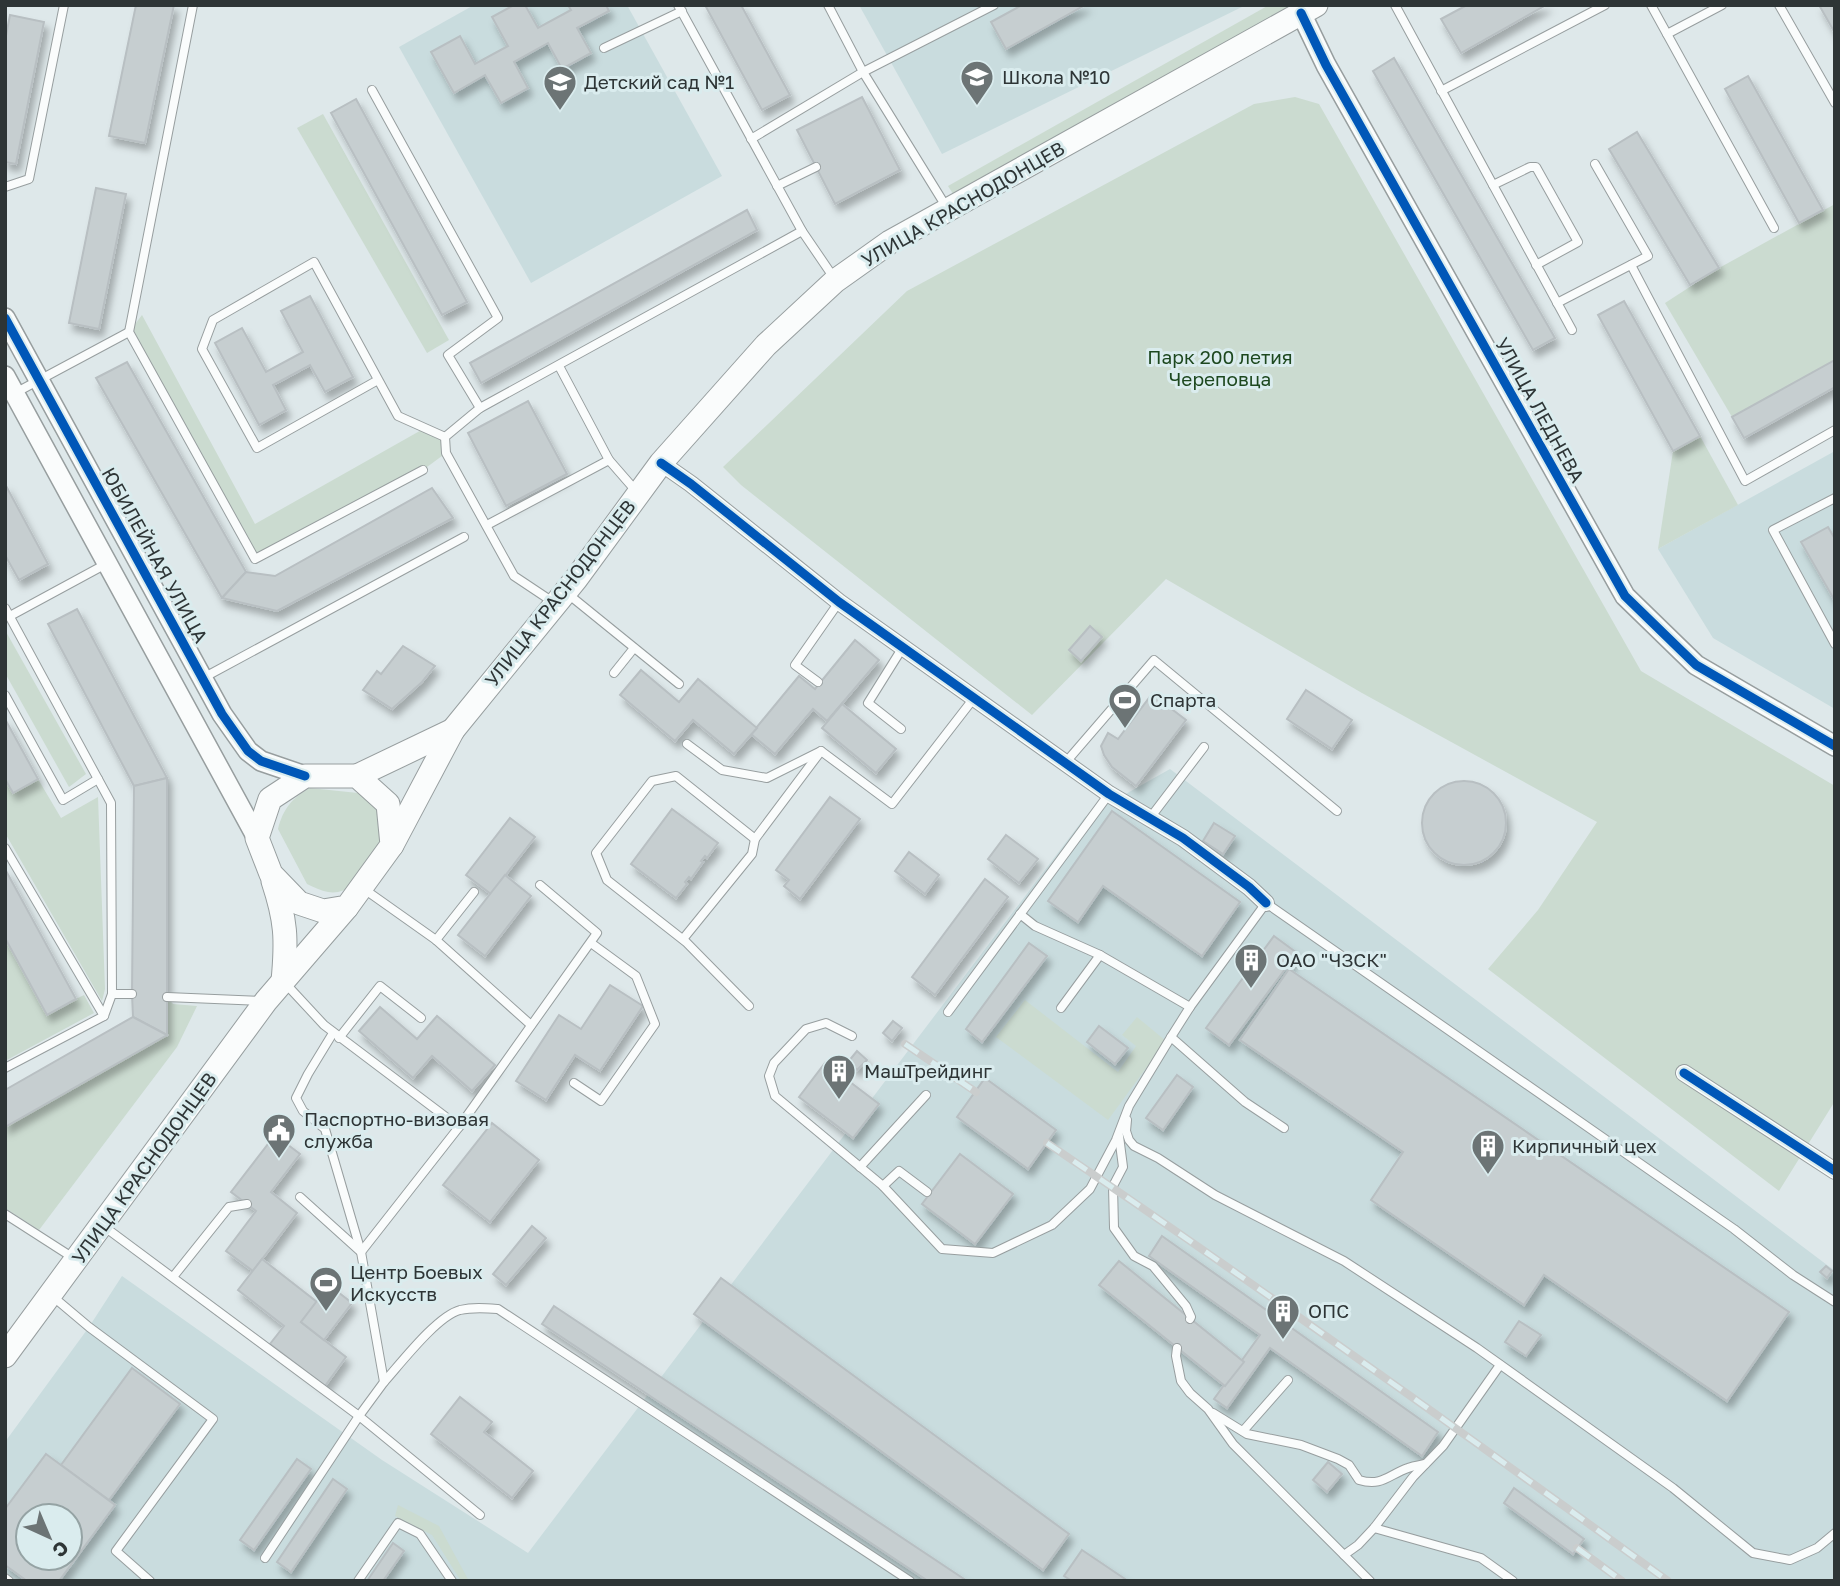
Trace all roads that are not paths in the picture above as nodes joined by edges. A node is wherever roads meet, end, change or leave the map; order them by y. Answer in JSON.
{"nodes":[{"id":1,"x":65,"y":5,"type":"edge"},
{"id":2,"x":194,"y":5,"type":"edge"},
{"id":3,"x":828,"y":5,"type":"edge"},
{"id":4,"x":994,"y":5,"type":"edge"},
{"id":5,"x":1395,"y":5,"type":"edge"},
{"id":6,"x":1605,"y":5,"type":"edge"},
{"id":7,"x":1651,"y":5,"type":"edge"},
{"id":8,"x":1722,"y":5,"type":"edge"},
{"id":9,"x":1779,"y":5,"type":"edge"},
{"id":10,"x":680,"y":8,"type":"edge"},
{"id":11,"x":1309,"y":9,"type":"edge"},
{"id":12,"x":1667,"y":34,"type":"junction"},
{"id":13,"x":604,"y":48,"type":"dead end"},
{"id":14,"x":863,"y":72,"type":"junction"},
{"id":15,"x":372,"y":90,"type":"dead end"},
{"id":16,"x":1441,"y":91,"type":"junction"},
{"id":17,"x":1835,"y":103,"type":"edge"},
{"id":18,"x":751,"y":139,"type":"junction"},
{"id":19,"x":1595,"y":164,"type":"dead end"},
{"id":20,"x":816,"y":167,"type":"dead end"},
{"id":21,"x":1493,"y":185,"type":"junction"},
{"id":22,"x":777,"y":186,"type":"junction"},
{"id":23,"x":5,"y":187,"type":"edge"},
{"id":24,"x":948,"y":210,"type":"junction"},
{"id":25,"x":1774,"y":228,"type":"dead end"},
{"id":26,"x":802,"y":231,"type":"junction"},
{"id":27,"x":1536,"y":265,"type":"junction"},
{"id":28,"x":1631,"y":265,"type":"junction"},
{"id":29,"x":835,"y":281,"type":"junction"},
{"id":30,"x":1557,"y":303,"type":"junction"},
{"id":31,"x":5,"y":318,"type":"edge"},
{"id":32,"x":1572,"y":330,"type":"dead end"},
{"id":33,"x":129,"y":332,"type":"junction"},
{"id":34,"x":559,"y":366,"type":"junction"},
{"id":35,"x":5,"y":376,"type":"edge"},
{"id":36,"x":38,"y":379,"type":"junction"},
{"id":37,"x":378,"y":380,"type":"junction"},
{"id":38,"x":15,"y":393,"type":"junction"},
{"id":39,"x":480,"y":408,"type":"junction"},
{"id":40,"x":1835,"y":430,"type":"edge"},
{"id":41,"x":445,"y":437,"type":"junction"},
{"id":42,"x":609,"y":460,"type":"junction"},
{"id":43,"x":661,"y":463,"type":"junction"},
{"id":44,"x":423,"y":470,"type":"dead end"},
{"id":45,"x":638,"y":493,"type":"junction"},
{"id":46,"x":1835,"y":498,"type":"edge"},
{"id":47,"x":487,"y":525,"type":"junction"},
{"id":48,"x":119,"y":526,"type":"junction"},
{"id":49,"x":464,"y":537,"type":"dead end"},
{"id":50,"x":95,"y":540,"type":"junction"},
{"id":51,"x":107,"y":563,"type":"junction"},
{"id":52,"x":560,"y":598,"type":"junction"},
{"id":53,"x":839,"y":603,"type":"junction"},
{"id":54,"x":5,"y":608,"type":"edge"},
{"id":55,"x":10,"y":616,"type":"junction"},
{"id":56,"x":1835,"y":644,"type":"edge"},
{"id":57,"x":903,"y":647,"type":"junction"},
{"id":58,"x":634,"y":648,"type":"junction"},
{"id":59,"x":614,"y":673,"type":"dead end"},
{"id":60,"x":202,"y":678,"type":"junction"},
{"id":61,"x":818,"y":682,"type":"dead end"},
{"id":62,"x":679,"y":684,"type":"dead end"},
{"id":63,"x":5,"y":695,"type":"edge"},
{"id":64,"x":974,"y":698,"type":"junction"},
{"id":65,"x":901,"y":729,"type":"dead end"},
{"id":66,"x":453,"y":730,"type":"junction"},
{"id":67,"x":687,"y":744,"type":"dead end"},
{"id":68,"x":1835,"y":746,"type":"edge"},
{"id":69,"x":1204,"y":747,"type":"dead end"},
{"id":70,"x":821,"y":751,"type":"junction"},
{"id":71,"x":1066,"y":762,"type":"junction"},
{"id":72,"x":305,"y":776,"type":"junction"},
{"id":73,"x":358,"y":776,"type":"junction"},
{"id":74,"x":98,"y":779,"type":"junction"},
{"id":75,"x":1110,"y":794,"type":"junction"},
{"id":76,"x":1337,"y":811,"type":"dead end"},
{"id":77,"x":1150,"y":818,"type":"junction"},
{"id":78,"x":257,"y":838,"type":"junction"},
{"id":79,"x":755,"y":839,"type":"junction"},
{"id":80,"x":392,"y":845,"type":"junction"},
{"id":81,"x":5,"y":848,"type":"edge"},
{"id":82,"x":271,"y":874,"type":"junction"},
{"id":83,"x":540,"y":885,"type":"dead end"},
{"id":84,"x":361,"y":888,"type":"junction"},
{"id":85,"x":474,"y":892,"type":"dead end"},
{"id":86,"x":1266,"y":904,"type":"junction"},
{"id":87,"x":347,"y":907,"type":"junction"},
{"id":88,"x":1020,"y":914,"type":"junction"},
{"id":89,"x":683,"y":939,"type":"junction"},
{"id":90,"x":436,"y":940,"type":"junction"},
{"id":91,"x":590,"y":943,"type":"junction"},
{"id":92,"x":1100,"y":955,"type":"junction"},
{"id":93,"x":283,"y":981,"type":"junction"},
{"id":94,"x":112,"y":994,"type":"junction"},
{"id":95,"x":132,"y":994,"type":"dead end"},
{"id":96,"x":167,"y":997,"type":"dead end"},
{"id":97,"x":266,"y":1001,"type":"junction"},
{"id":98,"x":749,"y":1006,"type":"dead end"},
{"id":99,"x":1190,"y":1007,"type":"junction"},
{"id":100,"x":1061,"y":1008,"type":"dead end"},
{"id":101,"x":948,"y":1012,"type":"dead end"},
{"id":102,"x":104,"y":1016,"type":"junction"},
{"id":103,"x":421,"y":1018,"type":"dead end"},
{"id":104,"x":531,"y":1025,"type":"junction"},
{"id":105,"x":336,"y":1035,"type":"junction"},
{"id":106,"x":852,"y":1036,"type":"dead end"},
{"id":107,"x":1171,"y":1038,"type":"junction"},
{"id":108,"x":5,"y":1068,"type":"edge"},
{"id":109,"x":1684,"y":1073,"type":"dead end"},
{"id":110,"x":574,"y":1083,"type":"dead end"},
{"id":111,"x":926,"y":1095,"type":"dead end"},
{"id":112,"x":1129,"y":1106,"type":"junction"},
{"id":113,"x":459,"y":1127,"type":"junction"},
{"id":114,"x":1284,"y":1128,"type":"dead end"},
{"id":115,"x":1119,"y":1133,"type":"junction"},
{"id":116,"x":860,"y":1167,"type":"junction"},
{"id":117,"x":1835,"y":1171,"type":"edge"},
{"id":118,"x":883,"y":1186,"type":"junction"},
{"id":119,"x":927,"y":1192,"type":"dead end"},
{"id":120,"x":300,"y":1197,"type":"dead end"},
{"id":121,"x":247,"y":1204,"type":"dead end"},
{"id":122,"x":5,"y":1214,"type":"edge"},
{"id":123,"x":102,"y":1225,"type":"junction"},
{"id":124,"x":361,"y":1252,"type":"junction"},
{"id":125,"x":77,"y":1261,"type":"junction"},
{"id":126,"x":173,"y":1277,"type":"junction"},
{"id":127,"x":51,"y":1295,"type":"junction"},
{"id":128,"x":1835,"y":1302,"type":"edge"},
{"id":129,"x":1190,"y":1319,"type":"dead end"},
{"id":130,"x":1177,"y":1348,"type":"dead end"},
{"id":131,"x":5,"y":1356,"type":"edge"},
{"id":132,"x":1500,"y":1365,"type":"junction"},
{"id":133,"x":1287,"y":1380,"type":"dead end"},
{"id":134,"x":384,"y":1382,"type":"junction"},
{"id":135,"x":1208,"y":1409,"type":"junction"},
{"id":136,"x":359,"y":1416,"type":"junction"},
{"id":137,"x":1243,"y":1431,"type":"junction"},
{"id":138,"x":1426,"y":1464,"type":"junction"},
{"id":139,"x":480,"y":1515,"type":"dead end"},
{"id":140,"x":1374,"y":1528,"type":"junction"},
{"id":141,"x":1835,"y":1533,"type":"edge"},
{"id":142,"x":1344,"y":1555,"type":"junction"},
{"id":143,"x":265,"y":1558,"type":"dead end"},
{"id":144,"x":150,"y":1581,"type":"edge"},
{"id":145,"x":358,"y":1581,"type":"edge"},
{"id":146,"x":452,"y":1581,"type":"edge"},
{"id":147,"x":910,"y":1581,"type":"edge"},
{"id":148,"x":1370,"y":1581,"type":"edge"},
{"id":149,"x":1513,"y":1581,"type":"edge"}],
"edges":[{"from":1,"to":23,"type":"lane"},
{"from":2,"to":33,"type":"lane"},
{"from":3,"to":14,"type":"lane"},
{"from":4,"to":14,"type":"lane"},
{"from":5,"to":16,"type":"lane"},
{"from":6,"to":16,"type":"lane"},
{"from":7,"to":12,"type":"lane"},
{"from":8,"to":12,"type":"lane"},
{"from":9,"to":17,"type":"lane"},
{"from":10,"to":13,"type":"lane"},
{"from":10,"to":18,"type":"lane"},
{"from":11,"to":24,"type":"main road","name":"УЛИЦА КРАСНОДОНЦЕВ"},
{"from":11,"to":68,"type":"street","name":"УЛИЦА ЛЕДНЕВА"},
{"from":12,"to":25,"type":"lane"},
{"from":14,"to":18,"type":"lane"},
{"from":14,"to":24,"type":"lane"},
{"from":15,"to":39,"type":"lane"},
{"from":16,"to":21,"type":"lane"},
{"from":18,"to":22,"type":"lane"},
{"from":19,"to":28,"type":"lane"},
{"from":20,"to":22,"type":"lane"},
{"from":21,"to":27,"type":"lane"},
{"from":21,"to":27,"type":"lane"},
{"from":22,"to":26,"type":"lane"},
{"from":24,"to":29,"type":"main road","name":"УЛИЦА КРАСНОДОНЦЕВ"},
{"from":26,"to":29,"type":"lane"},
{"from":26,"to":34,"type":"lane"},
{"from":27,"to":30,"type":"lane"},
{"from":28,"to":30,"type":"lane"},
{"from":28,"to":40,"type":"lane"},
{"from":29,"to":43,"type":"main road","name":"УЛИЦА КРАСНОДОНЦЕВ"},
{"from":30,"to":32,"type":"lane"},
{"from":31,"to":36,"type":"street","name":"ЮБИЛЕЙНАЯ УЛИЦА"},
{"from":33,"to":36,"type":"lane"},
{"from":33,"to":44,"type":"lane"},
{"from":34,"to":39,"type":"lane"},
{"from":34,"to":42,"type":"lane"},
{"from":35,"to":38,"type":"street"},
{"from":36,"to":38,"type":"lane"},
{"from":36,"to":48,"type":"street","name":"ЮБИЛЕЙНАЯ УЛИЦА"},
{"from":37,"to":37,"type":"lane"},
{"from":37,"to":41,"type":"lane"},
{"from":38,"to":50,"type":"street"},
{"from":39,"to":41,"type":"lane"},
{"from":41,"to":47,"type":"lane"},
{"from":42,"to":45,"type":"lane"},
{"from":42,"to":47,"type":"lane"},
{"from":43,"to":45,"type":"main road","name":"УЛИЦА КРАСНОДОНЦЕВ"},
{"from":43,"to":53,"type":"street"},
{"from":45,"to":52,"type":"main road","name":"УЛИЦА КРАСНОДОНЦЕВ"},
{"from":46,"to":56,"type":"lane"},
{"from":47,"to":52,"type":"lane"},
{"from":48,"to":50,"type":"street"},
{"from":48,"to":60,"type":"street","name":"ЮБИЛЕЙНАЯ УЛИЦА"},
{"from":49,"to":60,"type":"lane"},
{"from":50,"to":51,"type":"street"},
{"from":51,"to":55,"type":"lane"},
{"from":51,"to":78,"type":"street"},
{"from":52,"to":58,"type":"lane"},
{"from":52,"to":66,"type":"main road","name":"УЛИЦА КРАСНОДОНЦЕВ"},
{"from":53,"to":57,"type":"street"},
{"from":53,"to":61,"type":"lane"},
{"from":54,"to":55,"type":"lane"},
{"from":55,"to":74,"type":"lane"},
{"from":57,"to":64,"type":"street"},
{"from":57,"to":65,"type":"lane"},
{"from":58,"to":59,"type":"lane"},
{"from":58,"to":62,"type":"lane"},
{"from":60,"to":72,"type":"street","name":"ЮБИЛЕЙНАЯ УЛИЦА"},
{"from":63,"to":74,"type":"lane"},
{"from":64,"to":70,"type":"lane"},
{"from":64,"to":71,"type":"street"},
{"from":66,"to":73,"type":"main road","name":"УЛИЦА КРАСНОДОНЦЕВ"},
{"from":66,"to":80,"type":"main road","name":"УЛИЦА КРАСНОДОНЦЕВ"},
{"from":67,"to":70,"type":"lane"},
{"from":69,"to":77,"type":"lane"},
{"from":70,"to":79,"type":"lane"},
{"from":71,"to":75,"type":"street"},
{"from":71,"to":76,"type":"lane"},
{"from":72,"to":73,"type":"main road"},
{"from":72,"to":78,"type":"main road"},
{"from":73,"to":80,"type":"main road"},
{"from":74,"to":94,"type":"lane"},
{"from":75,"to":77,"type":"street"},
{"from":75,"to":88,"type":"lane"},
{"from":77,"to":86,"type":"street"},
{"from":78,"to":82,"type":"main road"},
{"from":79,"to":89,"type":"lane"},
{"from":79,"to":89,"type":"lane"},
{"from":80,"to":84,"type":"main road"},
{"from":81,"to":102,"type":"lane"},
{"from":82,"to":87,"type":"main road"},
{"from":82,"to":93,"type":"main road"},
{"from":83,"to":91,"type":"lane"},
{"from":84,"to":87,"type":"main road"},
{"from":84,"to":90,"type":"lane"},
{"from":85,"to":90,"type":"lane"},
{"from":86,"to":99,"type":"lane"},
{"from":86,"to":128,"type":"lane"},
{"from":87,"to":93,"type":"main road","name":"УЛИЦА КРАСНОДОНЦЕВ"},
{"from":88,"to":92,"type":"lane"},
{"from":88,"to":101,"type":"lane"},
{"from":89,"to":98,"type":"lane"},
{"from":90,"to":104,"type":"lane"},
{"from":91,"to":104,"type":"lane"},
{"from":91,"to":110,"type":"lane"},
{"from":92,"to":99,"type":"lane"},
{"from":92,"to":100,"type":"lane"},
{"from":93,"to":97,"type":"main road","name":"УЛИЦА КРАСНОДОНЦЕВ"},
{"from":93,"to":105,"type":"lane"},
{"from":94,"to":95,"type":"lane"},
{"from":94,"to":102,"type":"lane"},
{"from":96,"to":97,"type":"lane"},
{"from":97,"to":123,"type":"main road","name":"УЛИЦА КРАСНОДОНЦЕВ"},
{"from":99,"to":107,"type":"lane"},
{"from":102,"to":108,"type":"lane"},
{"from":103,"to":105,"type":"lane"},
{"from":104,"to":113,"type":"lane"},
{"from":105,"to":113,"type":"lane"},
{"from":105,"to":124,"type":"lane"},
{"from":106,"to":116,"type":"lane"},
{"from":107,"to":112,"type":"lane"},
{"from":107,"to":114,"type":"lane"},
{"from":109,"to":117,"type":"street"},
{"from":111,"to":116,"type":"lane"},
{"from":112,"to":115,"type":"lane"},
{"from":112,"to":132,"type":"lane"},
{"from":113,"to":124,"type":"lane"},
{"from":115,"to":118,"type":"lane"},
{"from":115,"to":129,"type":"lane"},
{"from":116,"to":118,"type":"lane"},
{"from":118,"to":119,"type":"lane"},
{"from":120,"to":124,"type":"lane"},
{"from":121,"to":126,"type":"lane"},
{"from":122,"to":125,"type":"lane"},
{"from":123,"to":125,"type":"main road","name":"УЛИЦА КРАСНОДОНЦЕВ"},
{"from":123,"to":126,"type":"lane"},
{"from":124,"to":134,"type":"lane"},
{"from":125,"to":127,"type":"main road","name":"УЛИЦА КРАСНОДОНЦЕВ"},
{"from":126,"to":136,"type":"lane"},
{"from":127,"to":131,"type":"main road","name":"УЛИЦА КРАСНОДОНЦЕВ"},
{"from":127,"to":144,"type":"lane"},
{"from":130,"to":135,"type":"lane"},
{"from":132,"to":138,"type":"lane"},
{"from":132,"to":141,"type":"lane"},
{"from":133,"to":137,"type":"lane"},
{"from":134,"to":136,"type":"lane"},
{"from":134,"to":147,"type":"lane"},
{"from":135,"to":137,"type":"lane"},
{"from":135,"to":142,"type":"lane"},
{"from":136,"to":139,"type":"lane"},
{"from":136,"to":143,"type":"lane"},
{"from":137,"to":138,"type":"lane"},
{"from":138,"to":140,"type":"lane"},
{"from":140,"to":142,"type":"lane"},
{"from":140,"to":149,"type":"lane"},
{"from":142,"to":148,"type":"lane"},
{"from":145,"to":146,"type":"lane"}]}
